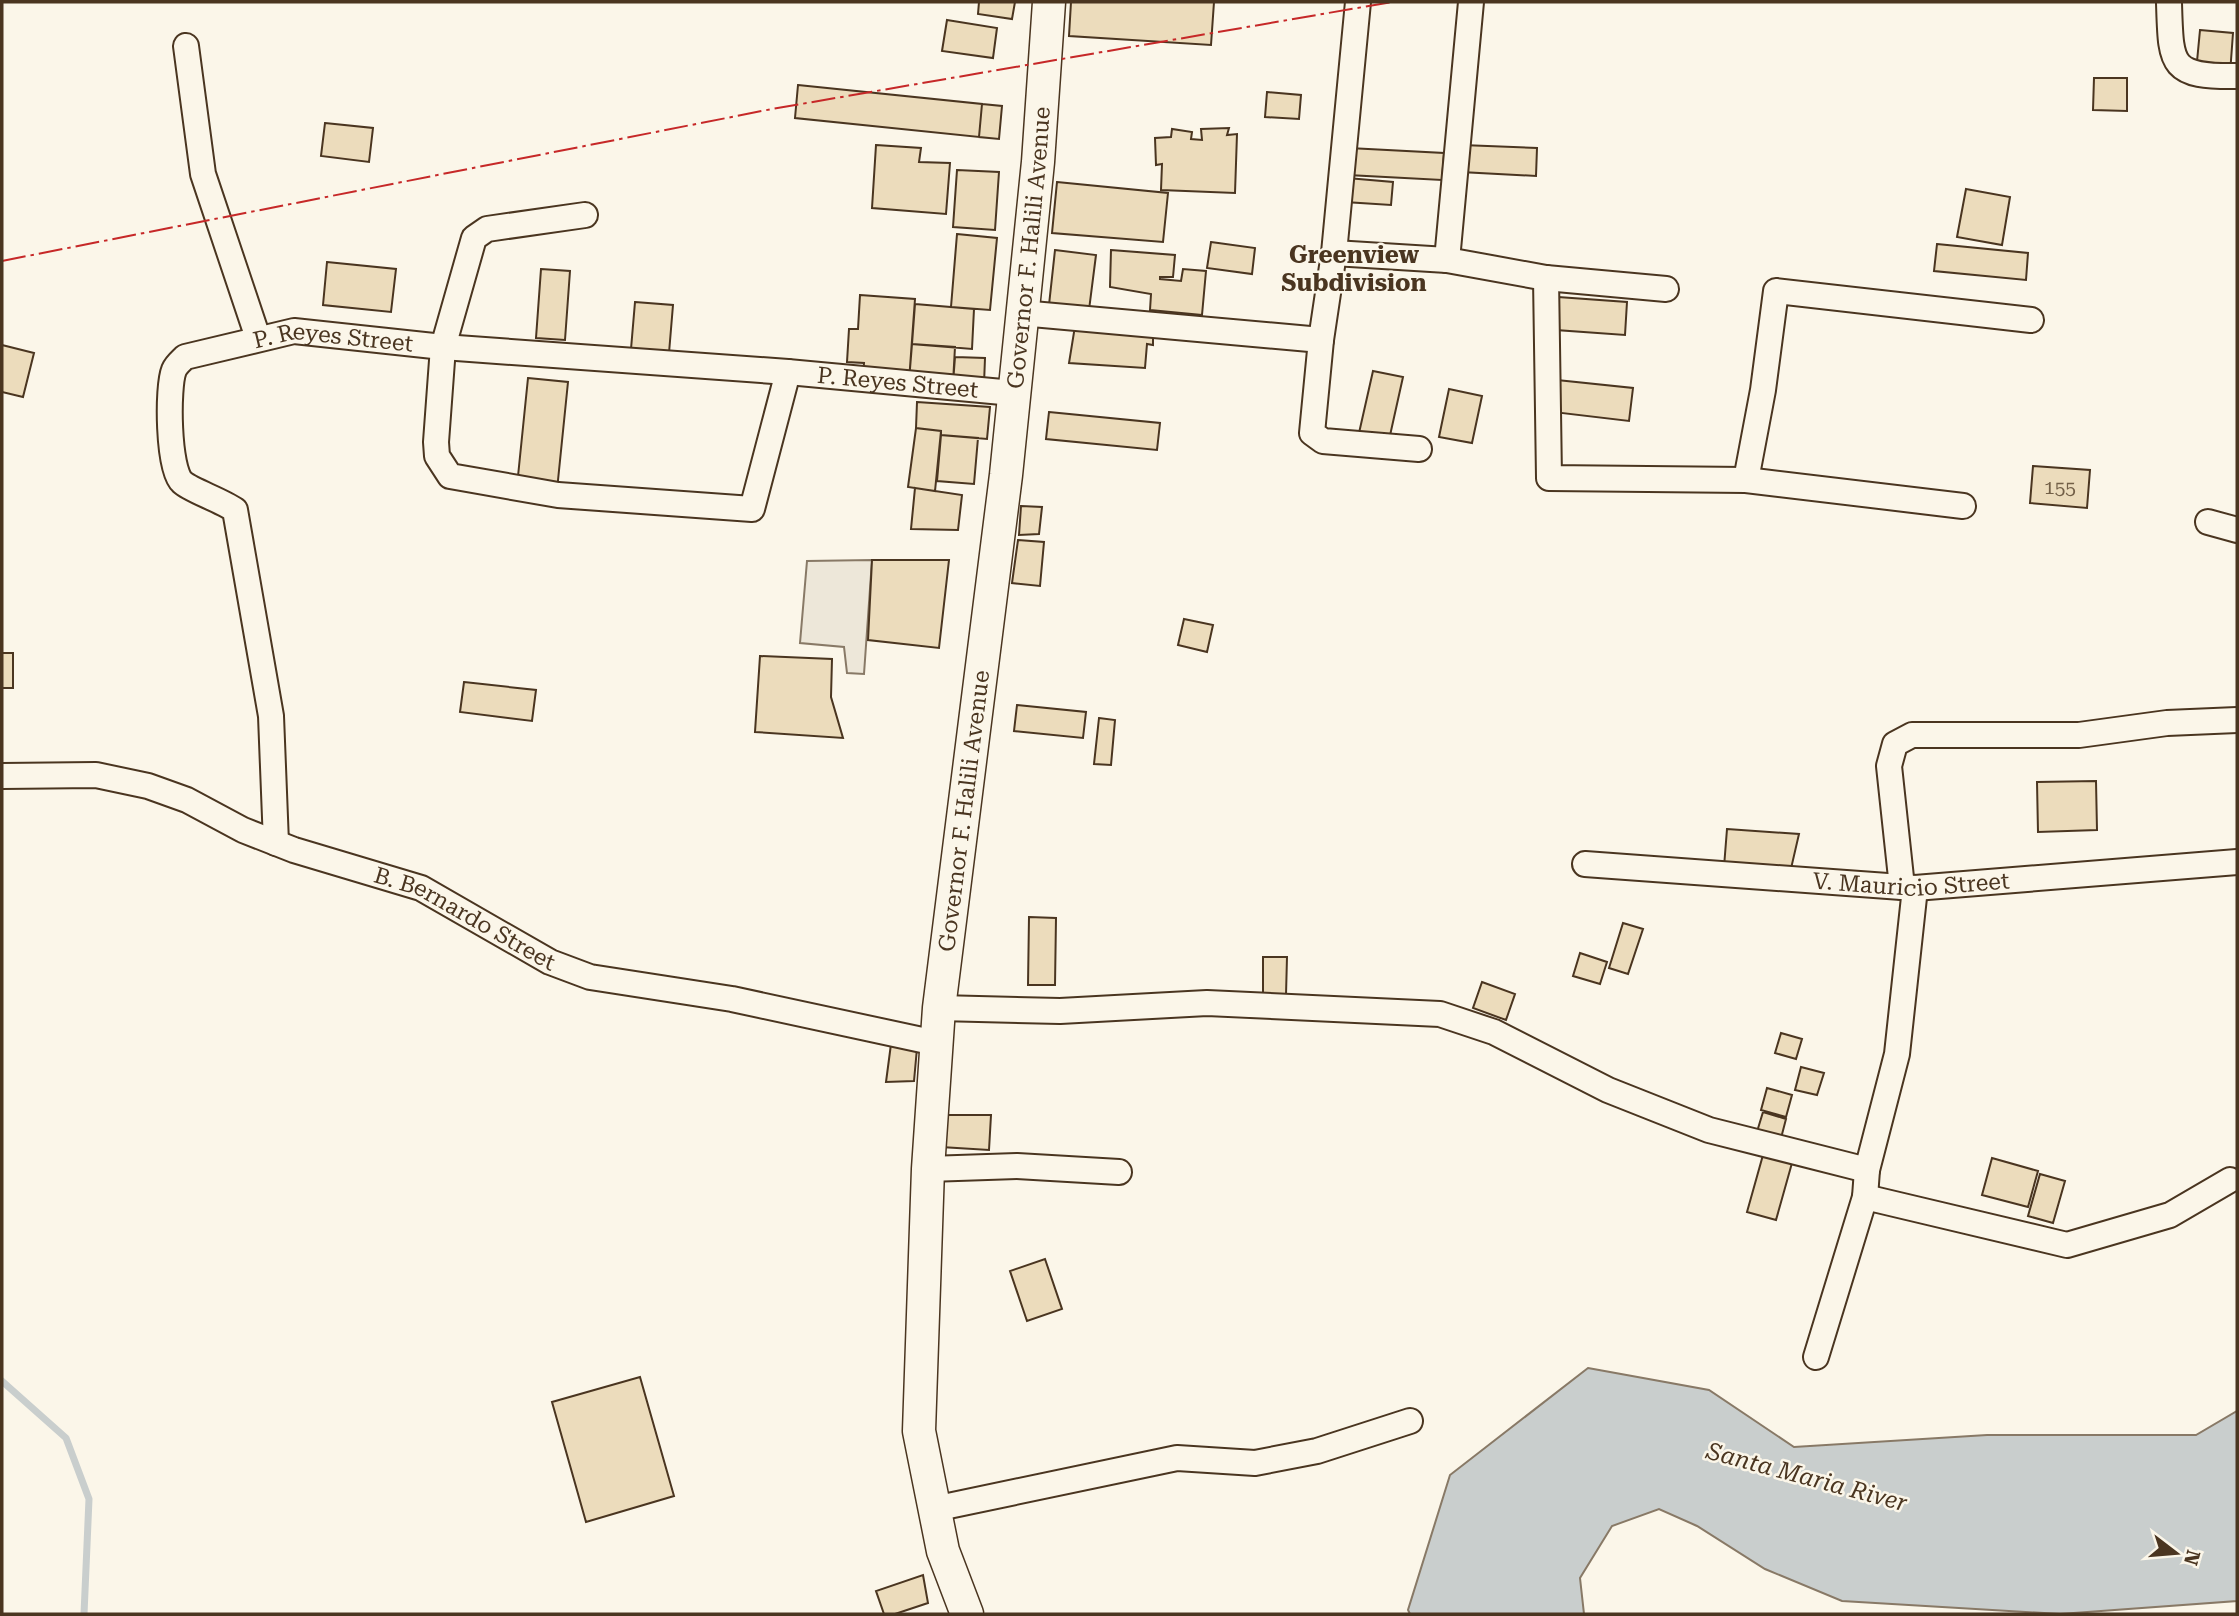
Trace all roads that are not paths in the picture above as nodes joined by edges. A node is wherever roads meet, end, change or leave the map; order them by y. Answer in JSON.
{"nodes":[{"id":1,"x":1049,"y":2,"type":"edge"},
{"id":2,"x":1358,"y":2,"type":"edge"},
{"id":3,"x":1471,"y":2,"type":"edge"},
{"id":4,"x":2169,"y":3,"type":"edge"},
{"id":5,"x":186,"y":46,"type":"dead end"},
{"id":6,"x":2237,"y":76,"type":"edge"},
{"id":7,"x":585,"y":215,"type":"dead end"},
{"id":8,"x":1334,"y":253,"type":"junction"},
{"id":9,"x":1447,"y":260,"type":"junction"},
{"id":10,"x":1546,"y":278,"type":"junction"},
{"id":11,"x":1666,"y":289,"type":"dead end"},
{"id":12,"x":1021,"y":313,"type":"junction"},
{"id":13,"x":2031,"y":320,"type":"dead end"},
{"id":14,"x":258,"y":338,"type":"junction"},
{"id":15,"x":1321,"y":340,"type":"junction"},
{"id":16,"x":443,"y":347,"type":"junction"},
{"id":17,"x":788,"y":372,"type":"junction"},
{"id":18,"x":1013,"y":393,"type":"junction"},
{"id":19,"x":1419,"y":449,"type":"dead end"},
{"id":20,"x":1746,"y":480,"type":"junction"},
{"id":21,"x":1963,"y":506,"type":"dead end"},
{"id":22,"x":2208,"y":522,"type":"dead end"},
{"id":23,"x":2237,"y":530,"type":"edge"},
{"id":24,"x":2237,"y":720,"type":"edge"},
{"id":25,"x":2,"y":776,"type":"edge"},
{"id":26,"x":276,"y":843,"type":"junction"},
{"id":27,"x":2237,"y":862,"type":"edge"},
{"id":28,"x":1585,"y":864,"type":"dead end"},
{"id":29,"x":1909,"y":887,"type":"junction"},
{"id":30,"x":939,"y":1008,"type":"junction"},
{"id":31,"x":936,"y":1043,"type":"junction"},
{"id":32,"x":928,"y":1169,"type":"junction"},
{"id":33,"x":1867,"y":1170,"type":"junction"},
{"id":34,"x":1119,"y":1172,"type":"dead end"},
{"id":35,"x":2230,"y":1180,"type":"dead end"},
{"id":36,"x":1865,"y":1197,"type":"junction"},
{"id":37,"x":1816,"y":1357,"type":"dead end"},
{"id":38,"x":1410,"y":1421,"type":"dead end"},
{"id":39,"x":934,"y":1509,"type":"junction"},
{"id":40,"x":967,"y":1614,"type":"edge"}],
"edges":[{"from":1,"to":12,"type":"main road","name":"Governor F. Halili Avenue"},
{"from":2,"to":8,"type":"street"},
{"from":3,"to":9,"type":"street"},
{"from":4,"to":6,"type":"street"},
{"from":5,"to":14,"type":"street"},
{"from":7,"to":16,"type":"street"},
{"from":8,"to":9,"type":"street"},
{"from":8,"to":15,"type":"street"},
{"from":9,"to":10,"type":"street"},
{"from":10,"to":11,"type":"street"},
{"from":10,"to":20,"type":"street"},
{"from":12,"to":15,"type":"street"},
{"from":12,"to":18,"type":"main road","name":"Governor F. Halili Avenue"},
{"from":13,"to":20,"type":"street"},
{"from":14,"to":16,"type":"street","name":"P. Reyes Street"},
{"from":14,"to":26,"type":"street","name":"P. Reyes Street"},
{"from":15,"to":19,"type":"street"},
{"from":16,"to":17,"type":"street","name":"P. Reyes Street"},
{"from":16,"to":17,"type":"street"},
{"from":17,"to":18,"type":"street","name":"P. Reyes Street"},
{"from":18,"to":30,"type":"main road","name":"Governor F. Halili Avenue"},
{"from":20,"to":21,"type":"street"},
{"from":22,"to":23,"type":"street"},
{"from":24,"to":29,"type":"street"},
{"from":25,"to":26,"type":"street","name":"B. Bernardo Street"},
{"from":26,"to":31,"type":"street","name":"B. Bernardo Street"},
{"from":27,"to":29,"type":"street","name":"V. Mauricio Street"},
{"from":28,"to":29,"type":"street","name":"V. Mauricio Street"},
{"from":29,"to":33,"type":"street"},
{"from":30,"to":31,"type":"main road","name":"Governor F. Halili Avenue"},
{"from":30,"to":33,"type":"street"},
{"from":31,"to":32,"type":"main road","name":"Governor F. Halili Avenue"},
{"from":32,"to":34,"type":"street"},
{"from":32,"to":39,"type":"main road","name":"Governor F. Halili Avenue"},
{"from":33,"to":36,"type":"street"},
{"from":35,"to":36,"type":"street"},
{"from":36,"to":37,"type":"street"},
{"from":38,"to":39,"type":"street"},
{"from":39,"to":40,"type":"main road","name":"Governor F. Halili Avenue"}]}
